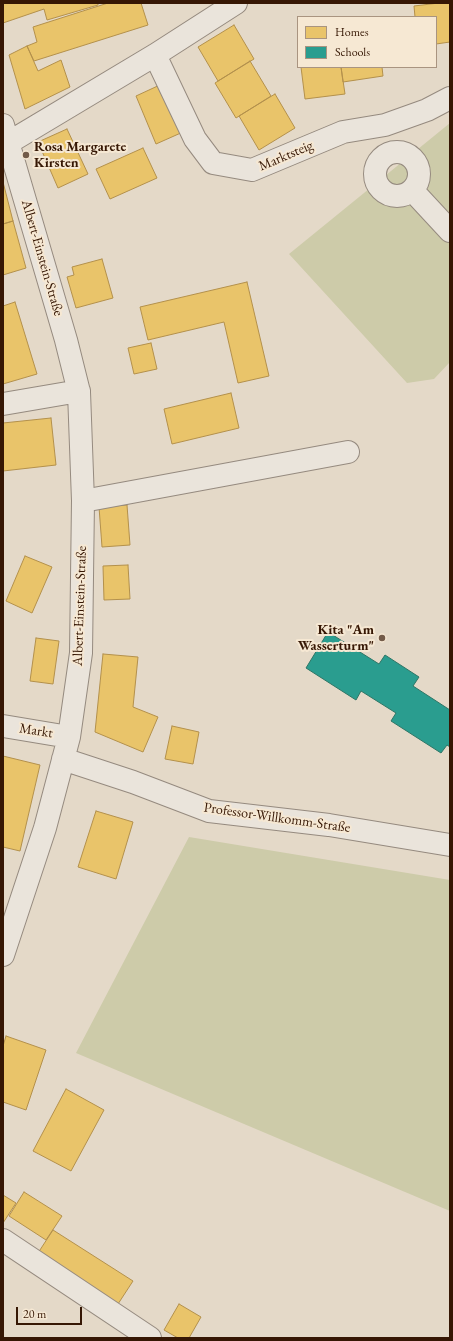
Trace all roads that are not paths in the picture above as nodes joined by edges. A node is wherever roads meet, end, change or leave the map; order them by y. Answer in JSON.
{"nodes":[{"id":1,"x":236,"y":3,"type":"edge"},
{"id":2,"x":155,"y":55,"type":"junction"},
{"id":3,"x":450,"y":98,"type":"edge"},
{"id":4,"x":5,"y":138,"type":"edge"},
{"id":5,"x":412,"y":190,"type":"dead end"},
{"id":6,"x":450,"y":231,"type":"edge"},
{"id":7,"x":79,"y":391,"type":"junction"},
{"id":8,"x":3,"y":404,"type":"edge"},
{"id":9,"x":348,"y":452,"type":"dead end"},
{"id":10,"x":83,"y":501,"type":"junction"},
{"id":11,"x":3,"y":726,"type":"edge"},
{"id":12,"x":69,"y":737,"type":"junction"},
{"id":13,"x":63,"y":759,"type":"junction"},
{"id":14,"x":450,"y":845,"type":"edge"},
{"id":15,"x":3,"y":955,"type":"edge"},
{"id":16,"x":3,"y":1240,"type":"edge"},
{"id":17,"x":150,"y":1338,"type":"edge"}],
"edges":[{"from":1,"to":2,"type":"street"},
{"from":2,"to":3,"type":"street","name":"Marktsteig"},
{"from":2,"to":4,"type":"street"},
{"from":4,"to":7,"type":"street","name":"Albert-Einstein-Straße"},
{"from":5,"to":6,"type":"street"},
{"from":7,"to":8,"type":"street"},
{"from":7,"to":10,"type":"street","name":"Albert-Einstein-Straße"},
{"from":9,"to":10,"type":"street"},
{"from":10,"to":12,"type":"street","name":"Albert-Einstein-Straße"},
{"from":11,"to":12,"type":"street","name":"Markt"},
{"from":12,"to":13,"type":"street","name":"Albert-Einstein-Straße"},
{"from":13,"to":14,"type":"street","name":"Professor-Willkomm-Straße"},
{"from":13,"to":15,"type":"street","name":"Albert-Einstein-Straße"},
{"from":16,"to":17,"type":"street"}]}
